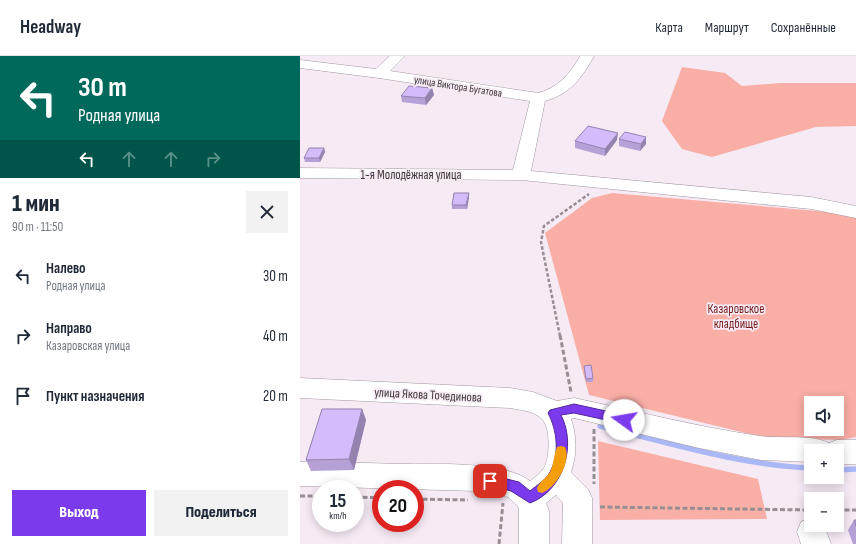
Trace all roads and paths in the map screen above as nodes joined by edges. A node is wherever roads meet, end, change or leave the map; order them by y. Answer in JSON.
{"nodes":[{"id":1,"x":398,"y":56,"type":"edge"},
{"id":2,"x":587,"y":56,"type":"edge"},
{"id":3,"x":300,"y":64,"type":"edge"},
{"id":4,"x":379,"y":74,"type":"junction"},
{"id":5,"x":538,"y":98,"type":"junction"},
{"id":6,"x":300,"y":173,"type":"edge"},
{"id":7,"x":521,"y":175,"type":"junction"},
{"id":8,"x":604,"y":183,"type":"junction"},
{"id":9,"x":856,"y":212,"type":"edge"},
{"id":10,"x":300,"y":388,"type":"edge"},
{"id":11,"x":574,"y":411,"type":"junction"},
{"id":12,"x":804,"y":450,"type":"edge"},
{"id":13,"x":844,"y":452,"type":"edge"},
{"id":14,"x":856,"y":452,"type":"edge"},
{"id":15,"x":300,"y":474,"type":"edge"},
{"id":16,"x":555,"y":475,"type":"junction"},
{"id":17,"x":300,"y":496,"type":"edge"},
{"id":18,"x":312,"y":496,"type":"edge"},
{"id":19,"x":530,"y":498,"type":"junction"},
{"id":20,"x":424,"y":499,"type":"edge"},
{"id":21,"x":586,"y":499,"type":"junction"},
{"id":22,"x":474,"y":500,"type":"dead end"},
{"id":23,"x":496,"y":501,"type":"dead end"},
{"id":24,"x":844,"y":510,"type":"edge"},
{"id":25,"x":856,"y":510,"type":"edge"},
{"id":26,"x":804,"y":528,"type":"edge"},
{"id":27,"x":499,"y":544,"type":"edge"},
{"id":28,"x":534,"y":544,"type":"edge"},
{"id":29,"x":577,"y":544,"type":"edge"}],
"edges":[{"from":1,"to":4,"type":"street"},
{"from":2,"to":5,"type":"street"},
{"from":3,"to":4,"type":"street","name":"улица Виктора Бугатова"},
{"from":4,"to":5,"type":"street","name":"улица Виктора Бугатова"},
{"from":5,"to":7,"type":"street"},
{"from":6,"to":7,"type":"street","name":"1-я Молодёжная улица"},
{"from":7,"to":8,"type":"street","name":"1-я Молодёжная улица"},
{"from":8,"to":9,"type":"street","name":"1-я Молодёжная улица"},
{"from":8,"to":11,"type":"path"},
{"from":10,"to":11,"type":"street","name":"улица Якова Точединова"},
{"from":11,"to":12,"type":"street","name":"улица Якова Точединова"},
{"from":11,"to":16,"type":"street"},
{"from":11,"to":21,"type":"path"},
{"from":13,"to":14,"type":"street"},
{"from":15,"to":19,"type":"street"},
{"from":16,"to":19,"type":"street"},
{"from":16,"to":21,"type":"street"},
{"from":17,"to":18,"type":"path"},
{"from":19,"to":28,"type":"street"},
{"from":20,"to":22,"type":"path"},
{"from":21,"to":26,"type":"path"},
{"from":21,"to":29,"type":"street"},
{"from":23,"to":27,"type":"path"},
{"from":24,"to":25,"type":"path"}]}
